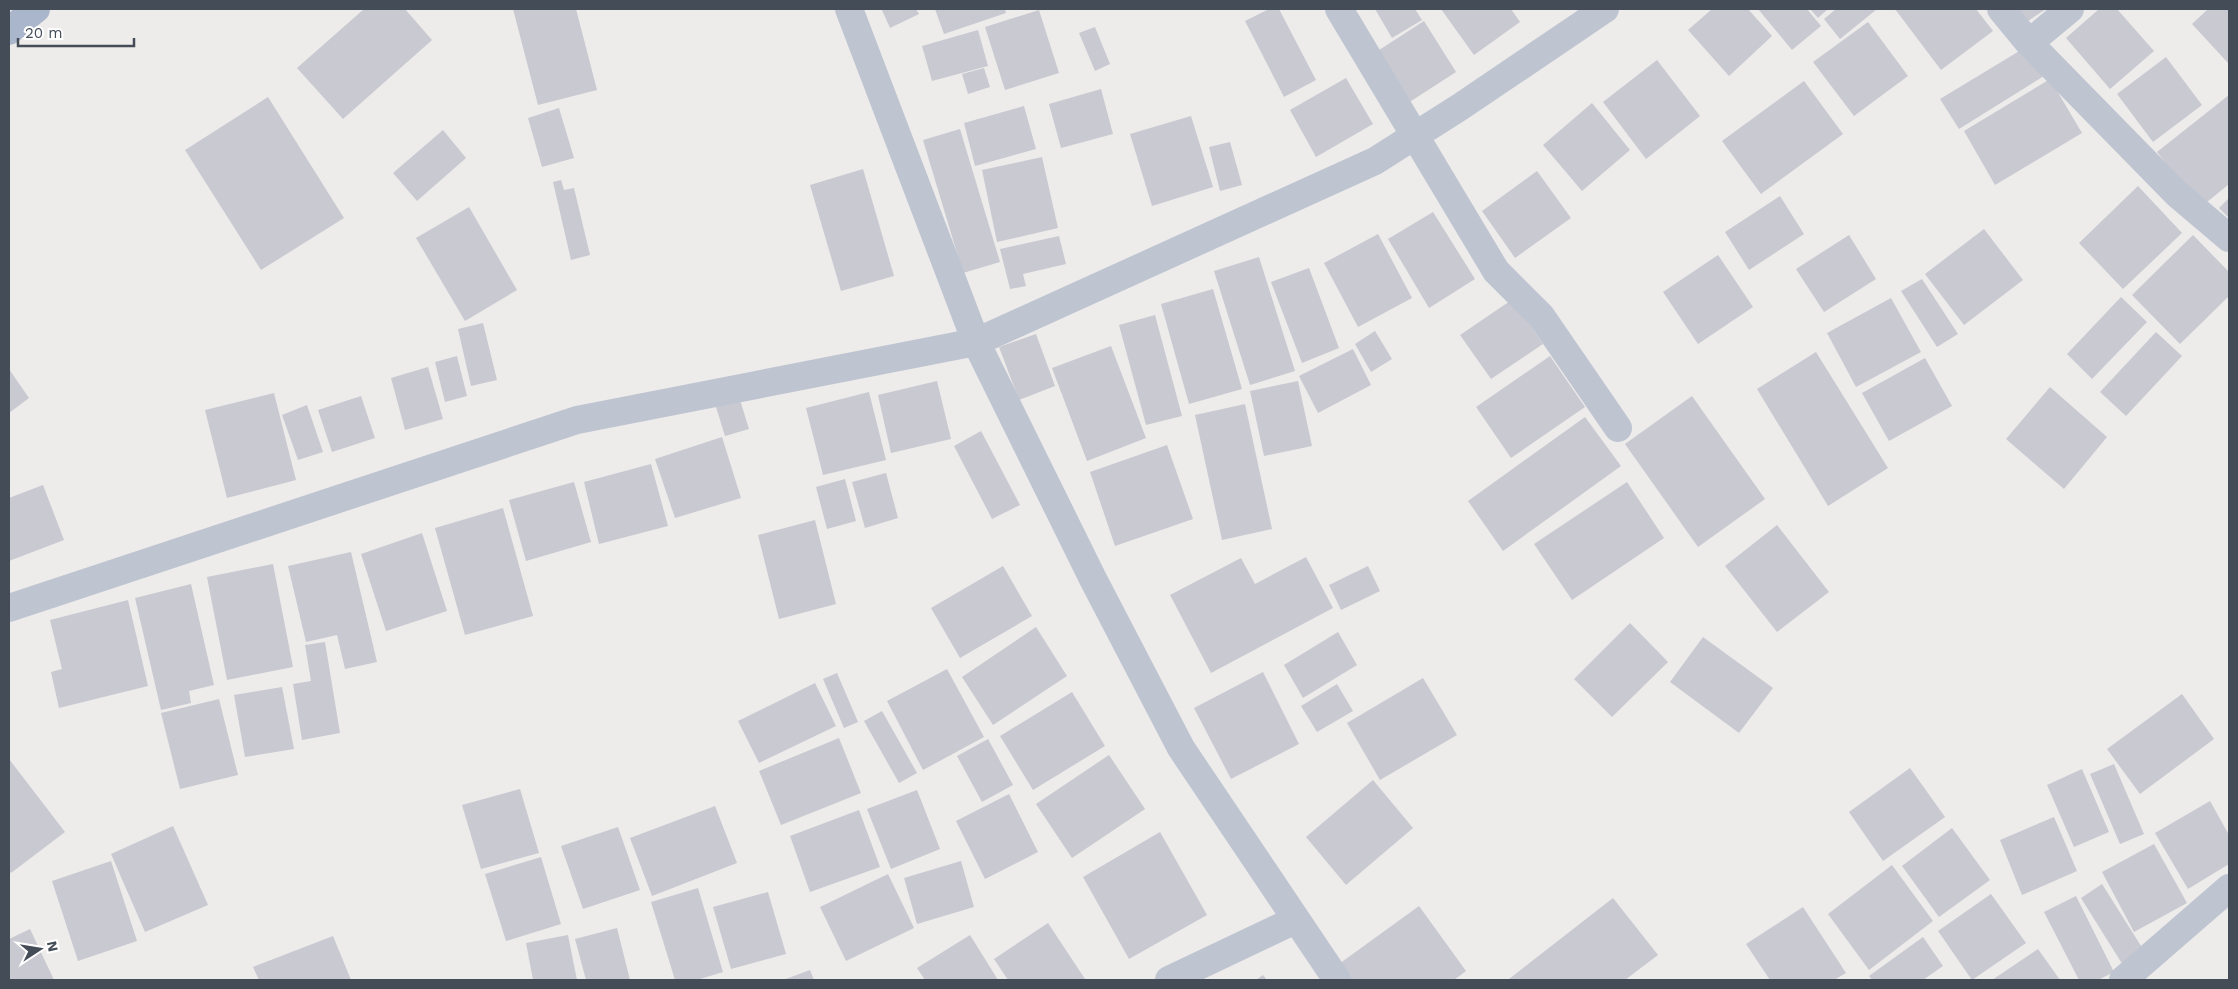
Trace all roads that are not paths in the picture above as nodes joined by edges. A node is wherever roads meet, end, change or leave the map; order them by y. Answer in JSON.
{"nodes":[{"id":1,"x":36,"y":9,"type":"edge"},
{"id":2,"x":849,"y":9,"type":"edge"},
{"id":3,"x":1339,"y":9,"type":"edge"},
{"id":4,"x":1605,"y":9,"type":"edge"},
{"id":5,"x":2001,"y":9,"type":"edge"},
{"id":6,"x":2070,"y":9,"type":"edge"},
{"id":7,"x":9,"y":31,"type":"edge"},
{"id":8,"x":2029,"y":42,"type":"junction"},
{"id":9,"x":1413,"y":136,"type":"junction"},
{"id":10,"x":2229,"y":238,"type":"edge"},
{"id":11,"x":976,"y":342,"type":"junction"},
{"id":12,"x":1618,"y":428,"type":"dead end"},
{"id":13,"x":9,"y":608,"type":"edge"},
{"id":14,"x":2229,"y":888,"type":"edge"},
{"id":15,"x":1295,"y":920,"type":"junction"},
{"id":16,"x":1170,"y":980,"type":"edge"},
{"id":17,"x":1337,"y":980,"type":"edge"},
{"id":18,"x":2123,"y":980,"type":"edge"}],
"edges":[{"from":1,"to":7,"type":"main road"},
{"from":2,"to":11,"type":"street"},
{"from":3,"to":9,"type":"street"},
{"from":4,"to":9,"type":"street"},
{"from":5,"to":8,"type":"street"},
{"from":6,"to":8,"type":"street"},
{"from":8,"to":10,"type":"street"},
{"from":9,"to":11,"type":"street"},
{"from":9,"to":12,"type":"street"},
{"from":11,"to":13,"type":"street"},
{"from":11,"to":15,"type":"street"},
{"from":14,"to":18,"type":"street"},
{"from":15,"to":16,"type":"street"},
{"from":15,"to":17,"type":"street"}]}
